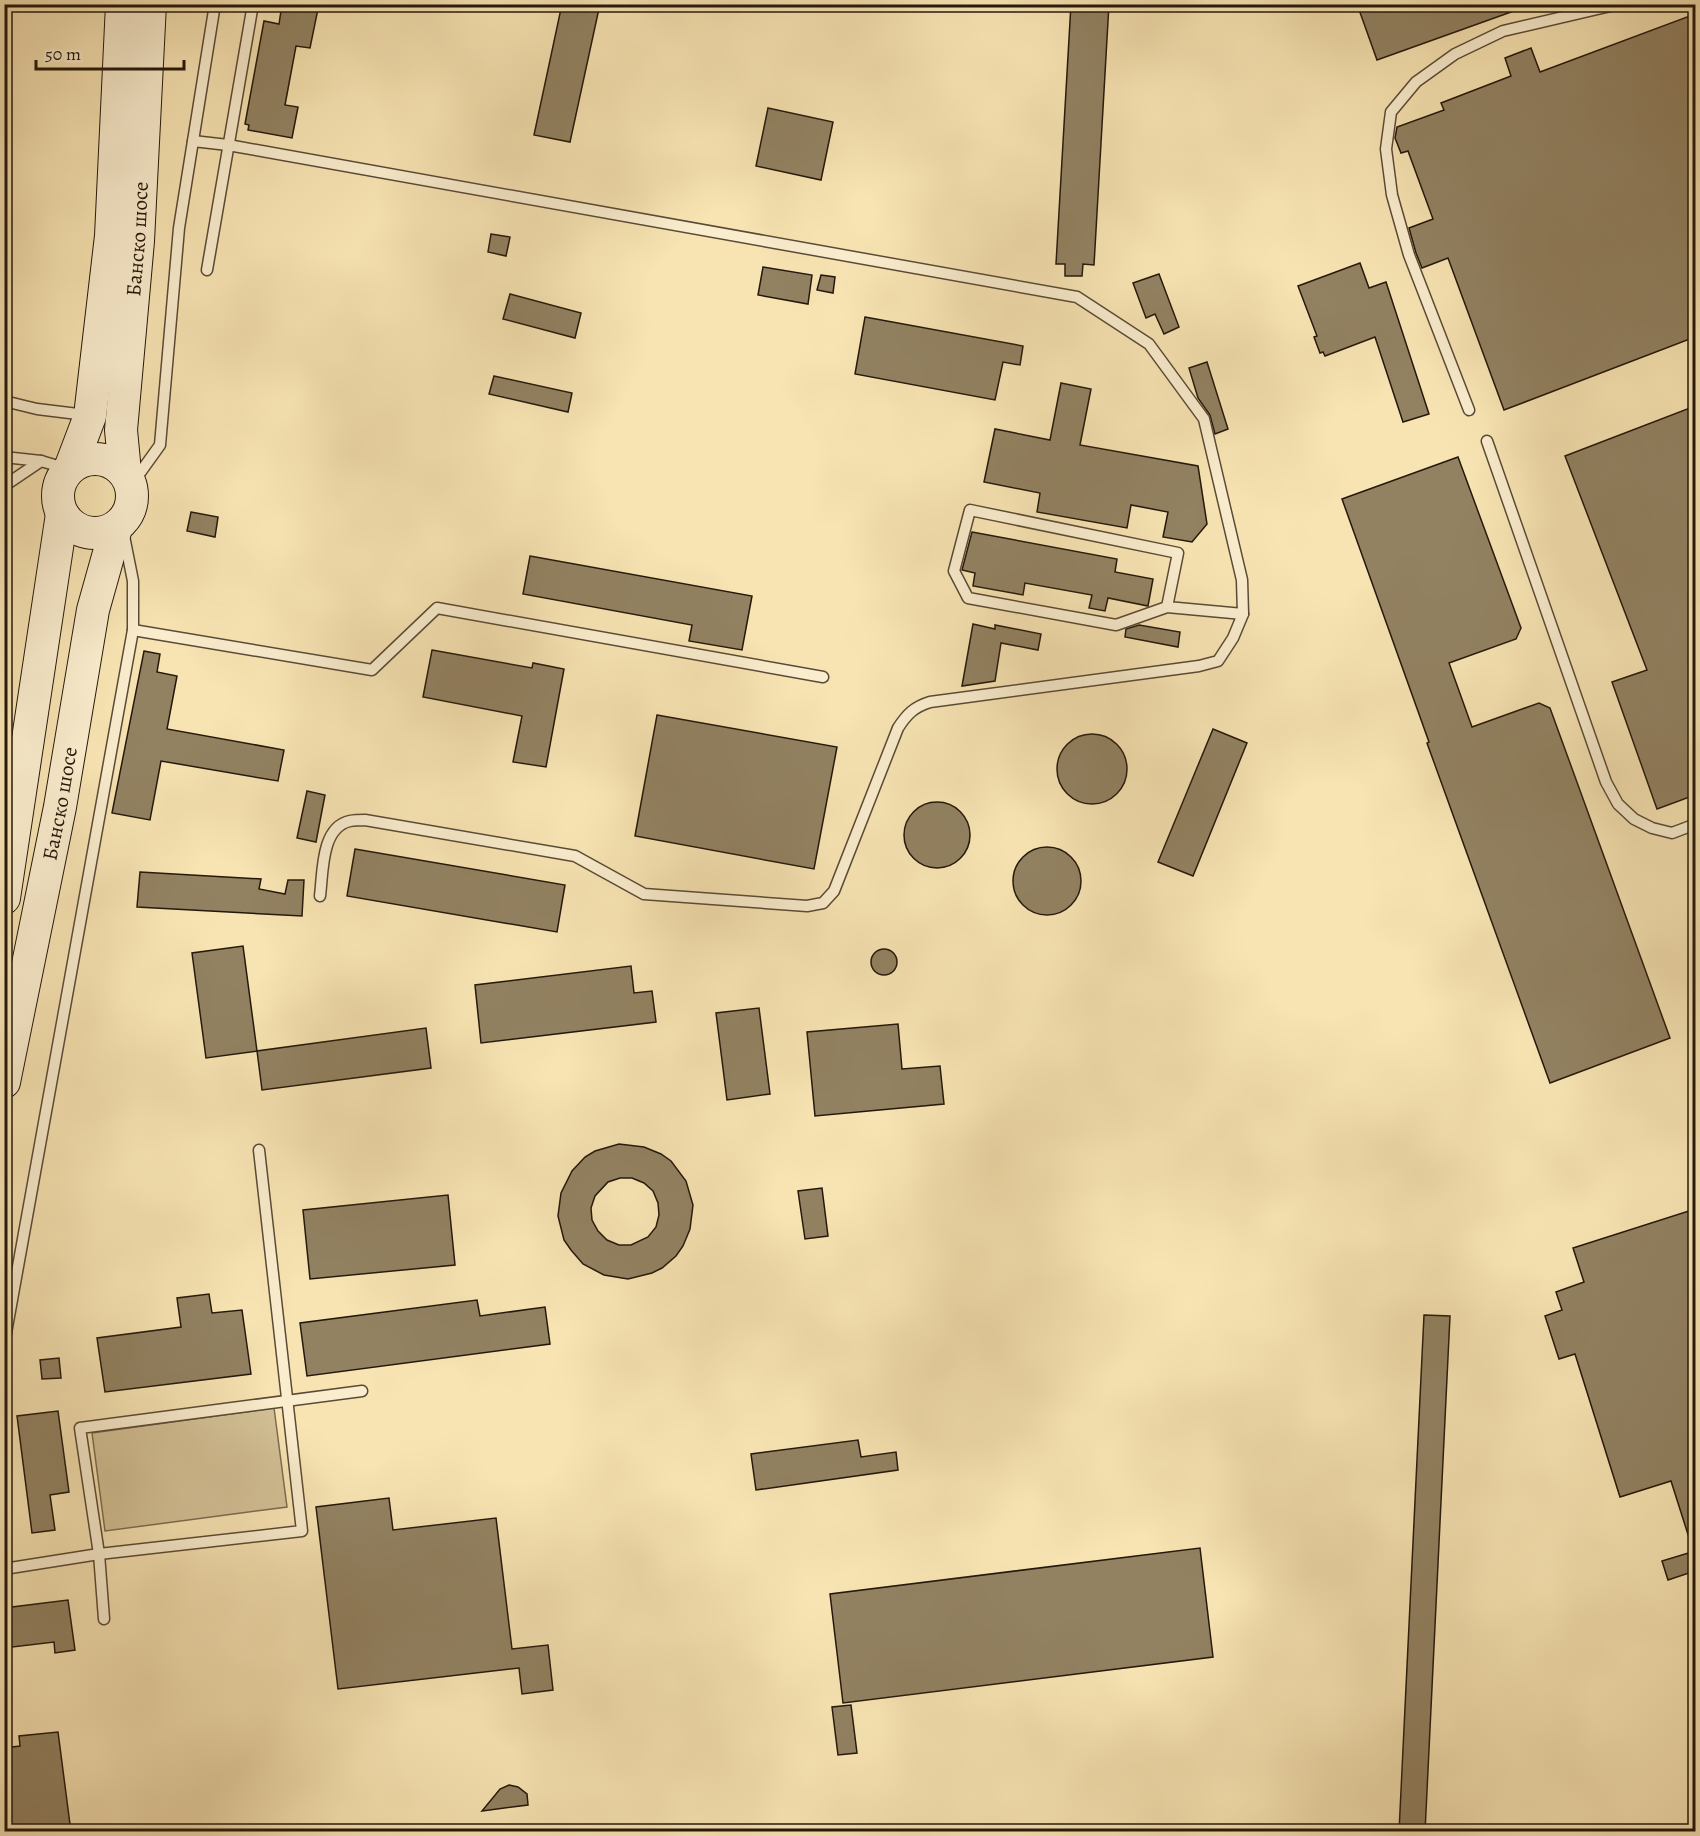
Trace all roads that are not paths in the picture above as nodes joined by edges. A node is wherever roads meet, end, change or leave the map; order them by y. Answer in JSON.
{"nodes":[{"id":1,"x":122,"y":4,"type":"edge"},
{"id":2,"x":150,"y":4,"type":"edge"},
{"id":3,"x":215,"y":4,"type":"edge"},
{"id":4,"x":253,"y":4,"type":"edge"},
{"id":5,"x":1619,"y":4,"type":"edge"},
{"id":6,"x":193,"y":141,"type":"junction"},
{"id":7,"x":228,"y":145,"type":"junction"},
{"id":8,"x":207,"y":270,"type":"dead end"},
{"id":9,"x":4,"y":401,"type":"edge"},
{"id":10,"x":1469,"y":410,"type":"dead end"},
{"id":11,"x":90,"y":416,"type":"junction"},
{"id":12,"x":1487,"y":441,"type":"dead end"},
{"id":13,"x":4,"y":458,"type":"edge"},
{"id":14,"x":60,"y":465,"type":"junction"},
{"id":15,"x":128,"y":478,"type":"junction"},
{"id":16,"x":4,"y":486,"type":"edge"},
{"id":17,"x":62,"y":514,"type":"junction"},
{"id":18,"x":119,"y":526,"type":"junction"},
{"id":19,"x":1167,"y":607,"type":"junction"},
{"id":20,"x":1243,"y":614,"type":"junction"},
{"id":21,"x":133,"y":630,"type":"junction"},
{"id":22,"x":823,"y":676,"type":"dead end"},
{"id":23,"x":1695,"y":824,"type":"edge"},
{"id":24,"x":320,"y":896,"type":"dead end"},
{"id":25,"x":4,"y":898,"type":"edge"},
{"id":26,"x":4,"y":1082,"type":"edge"},
{"id":27,"x":259,"y":1150,"type":"dead end"},
{"id":28,"x":4,"y":1344,"type":"edge"},
{"id":29,"x":362,"y":1391,"type":"dead end"},
{"id":30,"x":287,"y":1401,"type":"junction"},
{"id":31,"x":99,"y":1554,"type":"junction"},
{"id":32,"x":4,"y":1569,"type":"edge"},
{"id":33,"x":104,"y":1619,"type":"dead end"}],
"edges":[{"from":1,"to":11,"type":"main road","name":"Банско шосе"},
{"from":2,"to":15,"type":"main road","name":"Банско шосе"},
{"from":3,"to":6,"type":"lane"},
{"from":4,"to":7,"type":"lane"},
{"from":5,"to":10,"type":"lane"},
{"from":6,"to":7,"type":"lane"},
{"from":6,"to":15,"type":"lane"},
{"from":7,"to":8,"type":"lane"},
{"from":7,"to":20,"type":"lane"},
{"from":9,"to":11,"type":"lane"},
{"from":11,"to":14,"type":"main road","name":"Банско шосе"},
{"from":12,"to":23,"type":"lane"},
{"from":13,"to":14,"type":"lane"},
{"from":14,"to":15,"type":"main road"},
{"from":14,"to":16,"type":"lane"},
{"from":14,"to":17,"type":"main road"},
{"from":15,"to":18,"type":"main road"},
{"from":17,"to":18,"type":"main road"},
{"from":17,"to":25,"type":"main road","name":"Банско шосе"},
{"from":18,"to":21,"type":"lane"},
{"from":18,"to":26,"type":"main road","name":"Банско шосе"},
{"from":19,"to":19,"type":"lane"},
{"from":19,"to":20,"type":"lane"},
{"from":20,"to":24,"type":"lane"},
{"from":21,"to":22,"type":"lane"},
{"from":21,"to":28,"type":"lane"},
{"from":27,"to":30,"type":"lane"},
{"from":29,"to":30,"type":"lane"},
{"from":30,"to":31,"type":"lane"},
{"from":30,"to":31,"type":"lane"},
{"from":31,"to":32,"type":"lane"},
{"from":31,"to":33,"type":"lane"}]}
